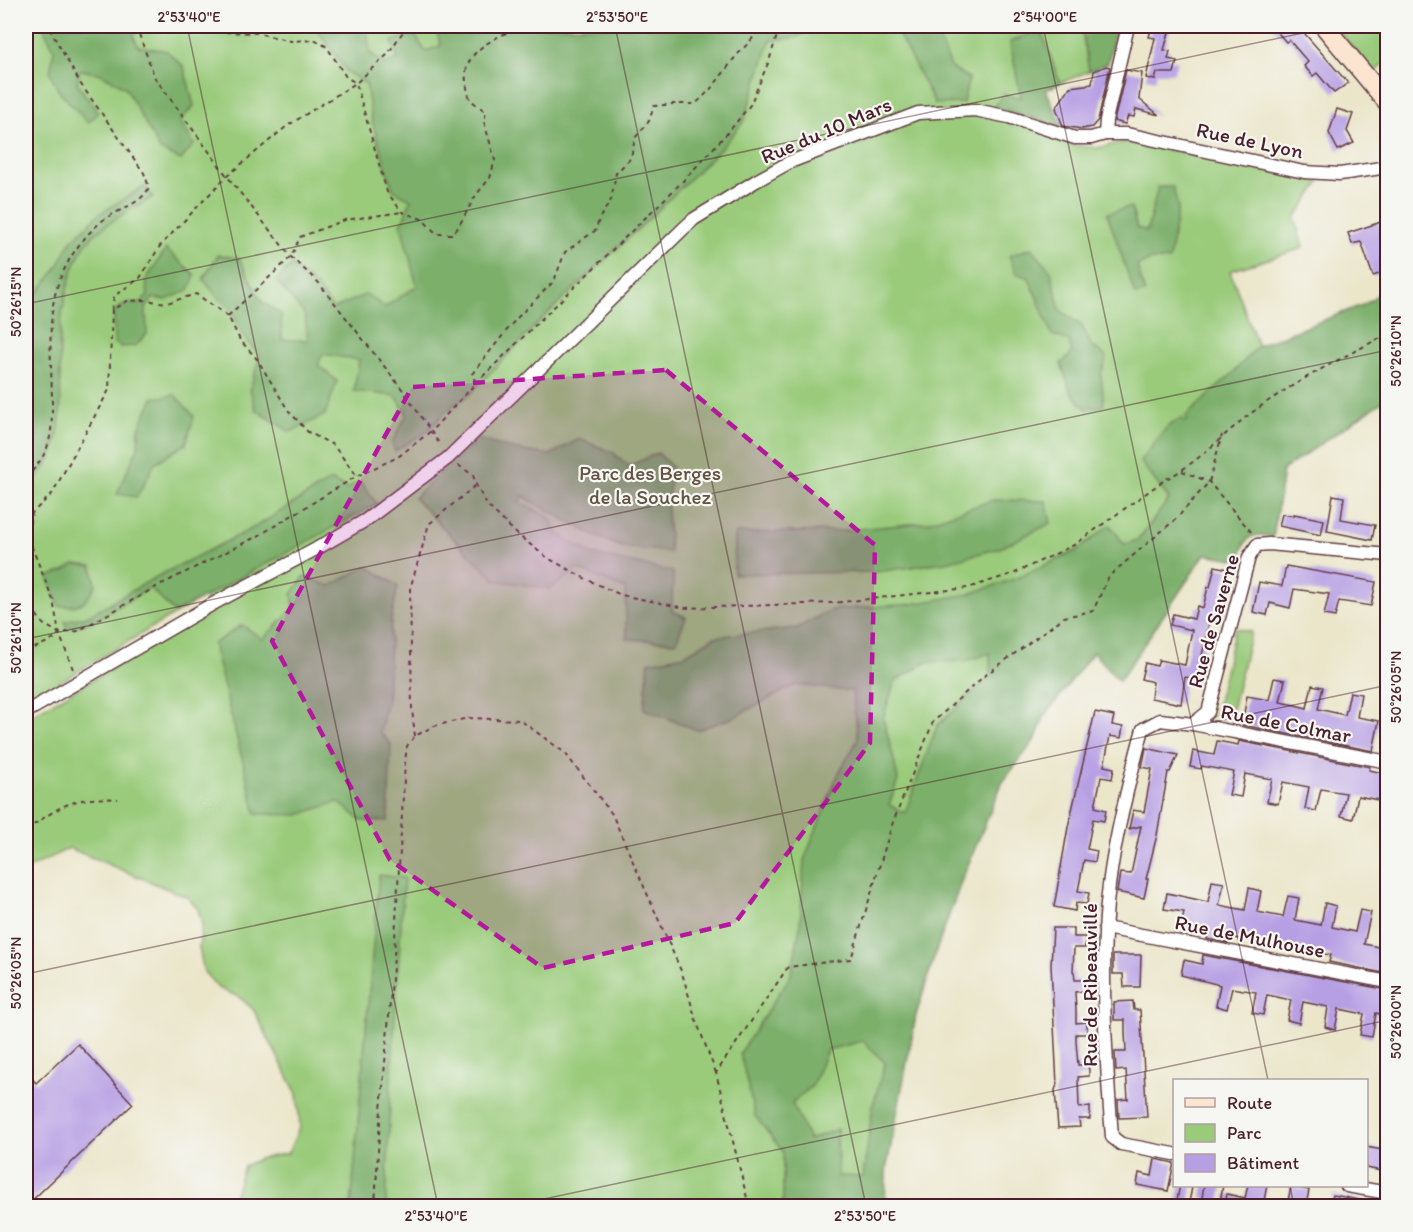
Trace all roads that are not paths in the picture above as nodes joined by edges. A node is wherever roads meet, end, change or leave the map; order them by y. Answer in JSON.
{"nodes":[{"id":1,"x":1128,"y":26,"type":"edge"},
{"id":2,"x":1324,"y":26,"type":"edge"},
{"id":3,"x":1388,"y":103,"type":"edge"},
{"id":4,"x":1106,"y":134,"type":"junction"},
{"id":5,"x":1388,"y":167,"type":"edge"},
{"id":6,"x":1388,"y":555,"type":"edge"},
{"id":7,"x":26,"y":712,"type":"edge"},
{"id":8,"x":1193,"y":724,"type":"junction"},
{"id":9,"x":1143,"y":729,"type":"joint"},
{"id":10,"x":1388,"y":762,"type":"edge"},
{"id":11,"x":1105,"y":928,"type":"junction"},
{"id":12,"x":1388,"y":982,"type":"edge"},
{"id":13,"x":1173,"y":1154,"type":"edge"},
{"id":14,"x":1357,"y":1187,"type":"edge"},
{"id":15,"x":1388,"y":1193,"type":"edge"}],
"edges":[{"from":1,"to":4,"type":"street"},
{"from":2,"to":3,"type":"street"},
{"from":4,"to":5,"type":"street","name":"Rue de Lyon"},
{"from":4,"to":7,"type":"street","name":"Rue du 10 Mars"},
{"from":6,"to":8,"type":"street","name":"Rue de Saverne"},
{"from":8,"to":9,"type":"street","name":"Rue de Colmar"},
{"from":8,"to":10,"type":"street","name":"Rue de Colmar"},
{"from":9,"to":11,"type":"street","name":"Rue de Ribeauvillé"},
{"from":11,"to":12,"type":"street","name":"Rue de Mulhouse"},
{"from":11,"to":13,"type":"street","name":"Rue de Ribeauvillé"},
{"from":14,"to":15,"type":"street"}]}
